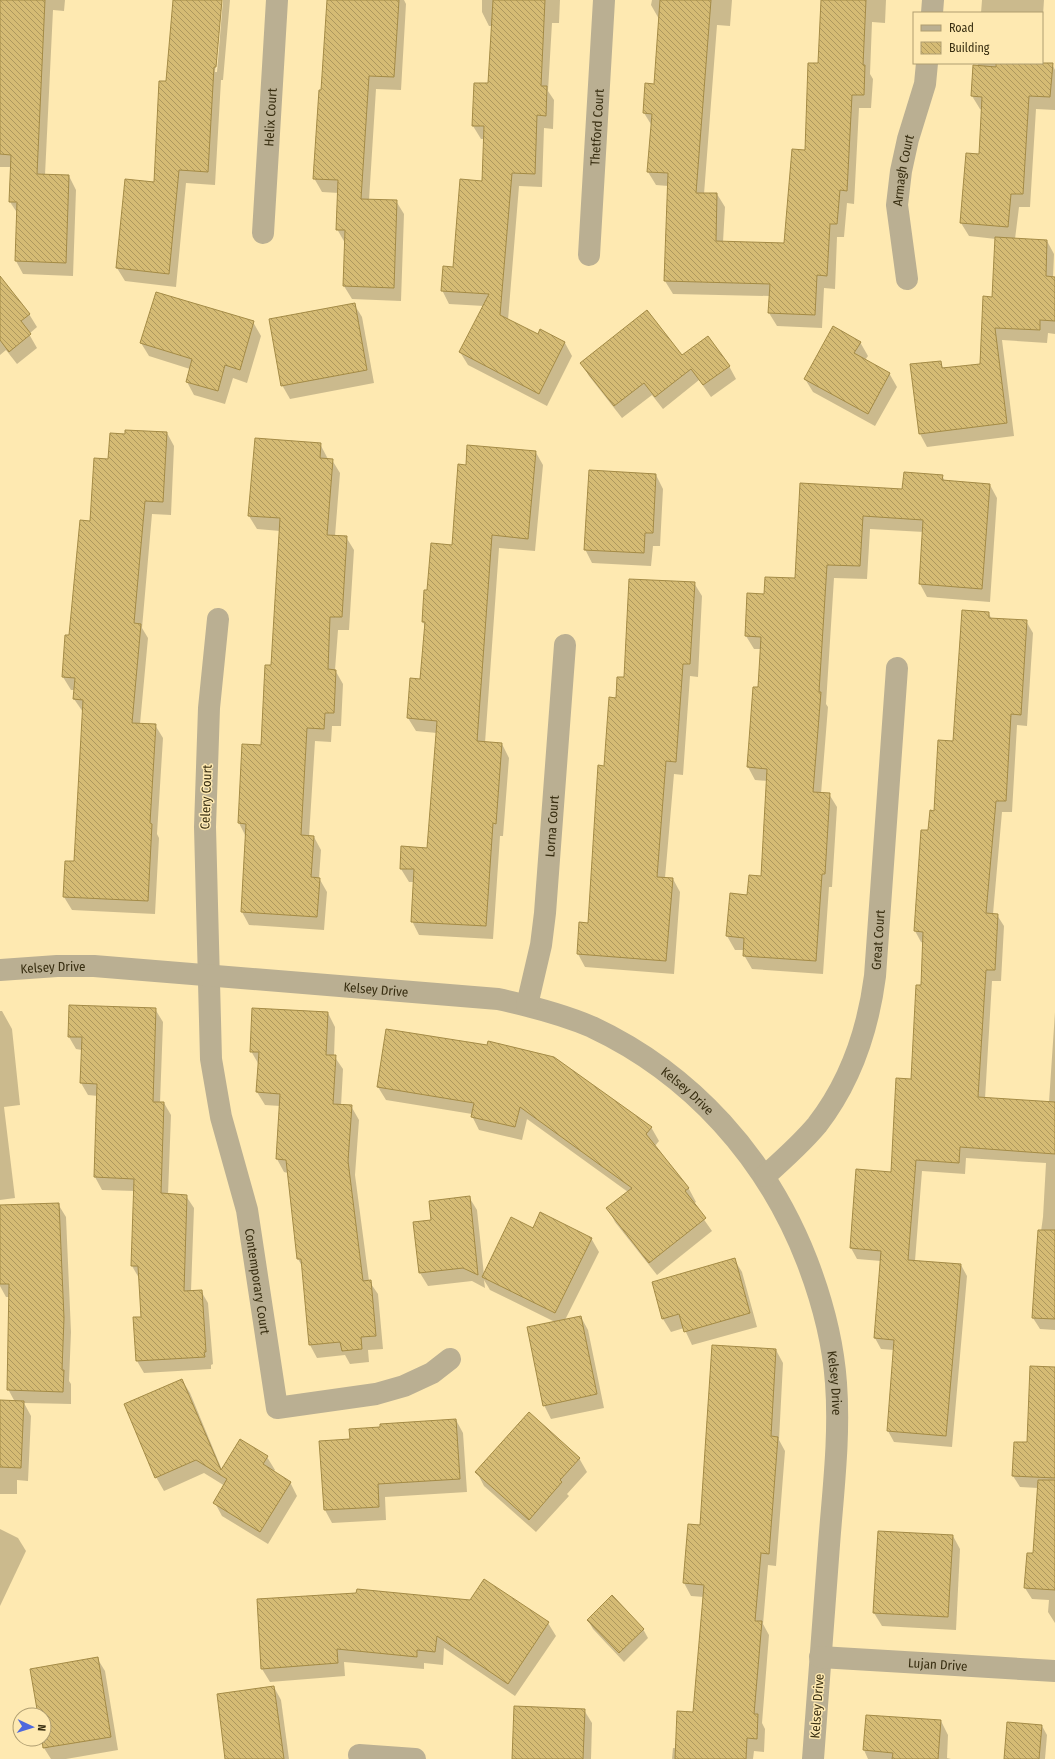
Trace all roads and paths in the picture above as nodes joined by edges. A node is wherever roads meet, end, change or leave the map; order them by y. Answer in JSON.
{"nodes":[{"id":1,"x":277,"y":0,"type":"edge"},
{"id":2,"x":604,"y":0,"type":"edge"},
{"id":3,"x":933,"y":0,"type":"edge"},
{"id":4,"x":932,"y":12,"type":"edge"},
{"id":5,"x":927,"y":64,"type":"edge"},
{"id":6,"x":263,"y":234,"type":"dead end"},
{"id":7,"x":589,"y":255,"type":"dead end"},
{"id":8,"x":907,"y":279,"type":"dead end"},
{"id":9,"x":218,"y":619,"type":"dead end"},
{"id":10,"x":565,"y":645,"type":"dead end"},
{"id":11,"x":897,"y":668,"type":"dead end"},
{"id":12,"x":0,"y":970,"type":"edge"},
{"id":13,"x":208,"y":974,"type":"junction"},
{"id":14,"x":527,"y":1005,"type":"junction"},
{"id":15,"x":765,"y":1176,"type":"junction"},
{"id":16,"x":450,"y":1359,"type":"dead end"},
{"id":17,"x":820,"y":1657,"type":"junction"},
{"id":18,"x":1055,"y":1671,"type":"edge"},
{"id":19,"x":359,"y":1755,"type":"dead end"},
{"id":20,"x":415,"y":1759,"type":"edge"},
{"id":21,"x":813,"y":1759,"type":"edge"}],
"edges":[{"from":1,"to":6,"type":"street","name":"Helix Court"},
{"from":2,"to":7,"type":"street","name":"Thetford Court"},
{"from":3,"to":4,"type":"street"},
{"from":5,"to":8,"type":"street","name":"Armagh Court"},
{"from":9,"to":13,"type":"street","name":"Celery Court"},
{"from":10,"to":14,"type":"street","name":"Lorna Court"},
{"from":11,"to":15,"type":"street","name":"Great Court"},
{"from":12,"to":13,"type":"street","name":"Kelsey Drive"},
{"from":13,"to":14,"type":"street","name":"Kelsey Drive"},
{"from":13,"to":16,"type":"street","name":"Contemporary Court"},
{"from":14,"to":15,"type":"street","name":"Kelsey Drive"},
{"from":15,"to":17,"type":"street","name":"Kelsey Drive"},
{"from":17,"to":18,"type":"street","name":"Lujan Drive"},
{"from":17,"to":21,"type":"street","name":"Kelsey Drive"},
{"from":19,"to":20,"type":"street"}]}
